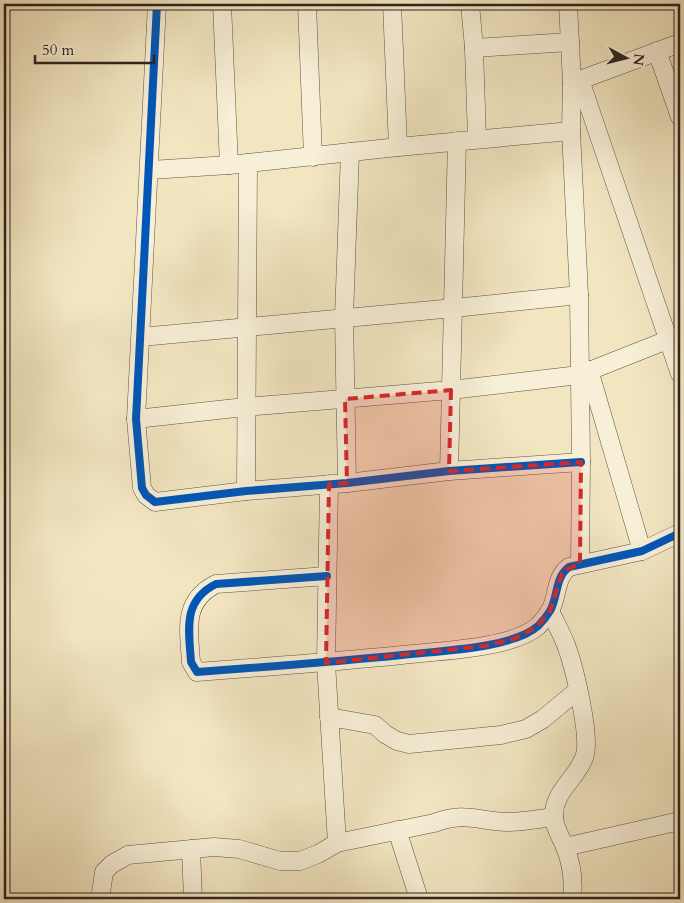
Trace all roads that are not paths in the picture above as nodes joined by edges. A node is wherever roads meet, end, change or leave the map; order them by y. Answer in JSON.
{"nodes":[{"id":1,"x":157,"y":4,"type":"edge"},
{"id":2,"x":222,"y":4,"type":"edge"},
{"id":3,"x":307,"y":4,"type":"edge"},
{"id":4,"x":392,"y":4,"type":"edge"},
{"id":5,"x":470,"y":4,"type":"edge"},
{"id":6,"x":568,"y":4,"type":"edge"},
{"id":7,"x":570,"y":42,"type":"junction"},
{"id":8,"x":680,"y":44,"type":"edge"},
{"id":9,"x":474,"y":48,"type":"junction"},
{"id":10,"x":657,"y":51,"type":"junction"},
{"id":11,"x":576,"y":81,"type":"junction"},
{"id":12,"x":680,"y":117,"type":"edge"},
{"id":13,"x":571,"y":131,"type":"junction"},
{"id":14,"x":477,"y":139,"type":"junction"},
{"id":15,"x":457,"y":141,"type":"junction"},
{"id":16,"x":398,"y":147,"type":"junction"},
{"id":17,"x":350,"y":152,"type":"junction"},
{"id":18,"x":314,"y":156,"type":"junction"},
{"id":19,"x":248,"y":163,"type":"junction"},
{"id":20,"x":229,"y":165,"type":"junction"},
{"id":21,"x":150,"y":170,"type":"junction"},
{"id":22,"x":579,"y":295,"type":"junction"},
{"id":23,"x":454,"y":308,"type":"junction"},
{"id":24,"x":344,"y":318,"type":"junction"},
{"id":25,"x":248,"y":326,"type":"junction"},
{"id":26,"x":141,"y":337,"type":"junction"},
{"id":27,"x":674,"y":338,"type":"edge"},
{"id":28,"x":584,"y":372,"type":"junction"},
{"id":29,"x":680,"y":374,"type":"edge"},
{"id":30,"x":451,"y":390,"type":"junction"},
{"id":31,"x":345,"y":398,"type":"junction"},
{"id":32,"x":246,"y":408,"type":"junction"},
{"id":33,"x":136,"y":420,"type":"junction"},
{"id":34,"x":581,"y":462,"type":"junction"},
{"id":35,"x":449,"y":471,"type":"junction"},
{"id":36,"x":347,"y":483,"type":"junction"},
{"id":37,"x":329,"y":484,"type":"junction"},
{"id":38,"x":246,"y":491,"type":"junction"},
{"id":39,"x":680,"y":533,"type":"edge"},
{"id":40,"x":642,"y":551,"type":"junction"},
{"id":41,"x":580,"y":564,"type":"junction"},
{"id":42,"x":327,"y":576,"type":"junction"},
{"id":43,"x":550,"y":611,"type":"junction"},
{"id":44,"x":326,"y":663,"type":"junction"},
{"id":45,"x":578,"y":690,"type":"junction"},
{"id":46,"x":329,"y":717,"type":"junction"},
{"id":47,"x":554,"y":818,"type":"junction"},
{"id":48,"x":680,"y":821,"type":"edge"},
{"id":49,"x":397,"y":830,"type":"junction"},
{"id":50,"x":337,"y":843,"type":"junction"},
{"id":51,"x":565,"y":847,"type":"junction"},
{"id":52,"x":191,"y":848,"type":"junction"},
{"id":53,"x":103,"y":899,"type":"edge"},
{"id":54,"x":194,"y":899,"type":"edge"},
{"id":55,"x":418,"y":899,"type":"edge"},
{"id":56,"x":572,"y":899,"type":"edge"}],
"edges":[{"from":1,"to":21,"type":"street"},
{"from":2,"to":20,"type":"street"},
{"from":3,"to":18,"type":"street"},
{"from":4,"to":16,"type":"street"},
{"from":5,"to":9,"type":"street"},
{"from":6,"to":7,"type":"street"},
{"from":7,"to":9,"type":"street"},
{"from":7,"to":11,"type":"street"},
{"from":8,"to":10,"type":"street"},
{"from":9,"to":14,"type":"street"},
{"from":10,"to":11,"type":"street"},
{"from":10,"to":12,"type":"street"},
{"from":11,"to":13,"type":"street"},
{"from":11,"to":27,"type":"street"},
{"from":13,"to":14,"type":"street"},
{"from":13,"to":22,"type":"street"},
{"from":14,"to":15,"type":"street"},
{"from":15,"to":16,"type":"street"},
{"from":15,"to":23,"type":"street"},
{"from":16,"to":17,"type":"street"},
{"from":17,"to":18,"type":"street"},
{"from":17,"to":24,"type":"street"},
{"from":18,"to":19,"type":"street"},
{"from":19,"to":20,"type":"street"},
{"from":19,"to":25,"type":"street"},
{"from":20,"to":21,"type":"street"},
{"from":21,"to":26,"type":"street"},
{"from":22,"to":23,"type":"street"},
{"from":22,"to":28,"type":"street"},
{"from":23,"to":24,"type":"street"},
{"from":23,"to":30,"type":"street"},
{"from":24,"to":25,"type":"street"},
{"from":24,"to":31,"type":"street"},
{"from":25,"to":26,"type":"street"},
{"from":25,"to":32,"type":"street"},
{"from":26,"to":33,"type":"street"},
{"from":27,"to":28,"type":"street"},
{"from":27,"to":29,"type":"street"},
{"from":28,"to":30,"type":"street"},
{"from":28,"to":34,"type":"street"},
{"from":28,"to":40,"type":"street"},
{"from":30,"to":31,"type":"street"},
{"from":30,"to":35,"type":"street"},
{"from":31,"to":32,"type":"street"},
{"from":31,"to":36,"type":"street"},
{"from":32,"to":33,"type":"street"},
{"from":32,"to":38,"type":"street"},
{"from":33,"to":38,"type":"street"},
{"from":34,"to":35,"type":"street"},
{"from":34,"to":41,"type":"street"},
{"from":35,"to":36,"type":"street"},
{"from":36,"to":37,"type":"street"},
{"from":37,"to":38,"type":"street"},
{"from":37,"to":42,"type":"street"},
{"from":39,"to":40,"type":"street"},
{"from":40,"to":41,"type":"street"},
{"from":41,"to":43,"type":"street"},
{"from":42,"to":44,"type":"street"},
{"from":42,"to":44,"type":"street"},
{"from":43,"to":44,"type":"street"},
{"from":43,"to":45,"type":"street"},
{"from":44,"to":46,"type":"street"},
{"from":45,"to":46,"type":"street"},
{"from":45,"to":47,"type":"street"},
{"from":46,"to":50,"type":"street"},
{"from":47,"to":49,"type":"street"},
{"from":47,"to":51,"type":"street"},
{"from":48,"to":51,"type":"street"},
{"from":49,"to":50,"type":"street"},
{"from":49,"to":55,"type":"street"},
{"from":50,"to":52,"type":"street"},
{"from":51,"to":56,"type":"street"},
{"from":52,"to":53,"type":"street"},
{"from":52,"to":54,"type":"street"}]}
